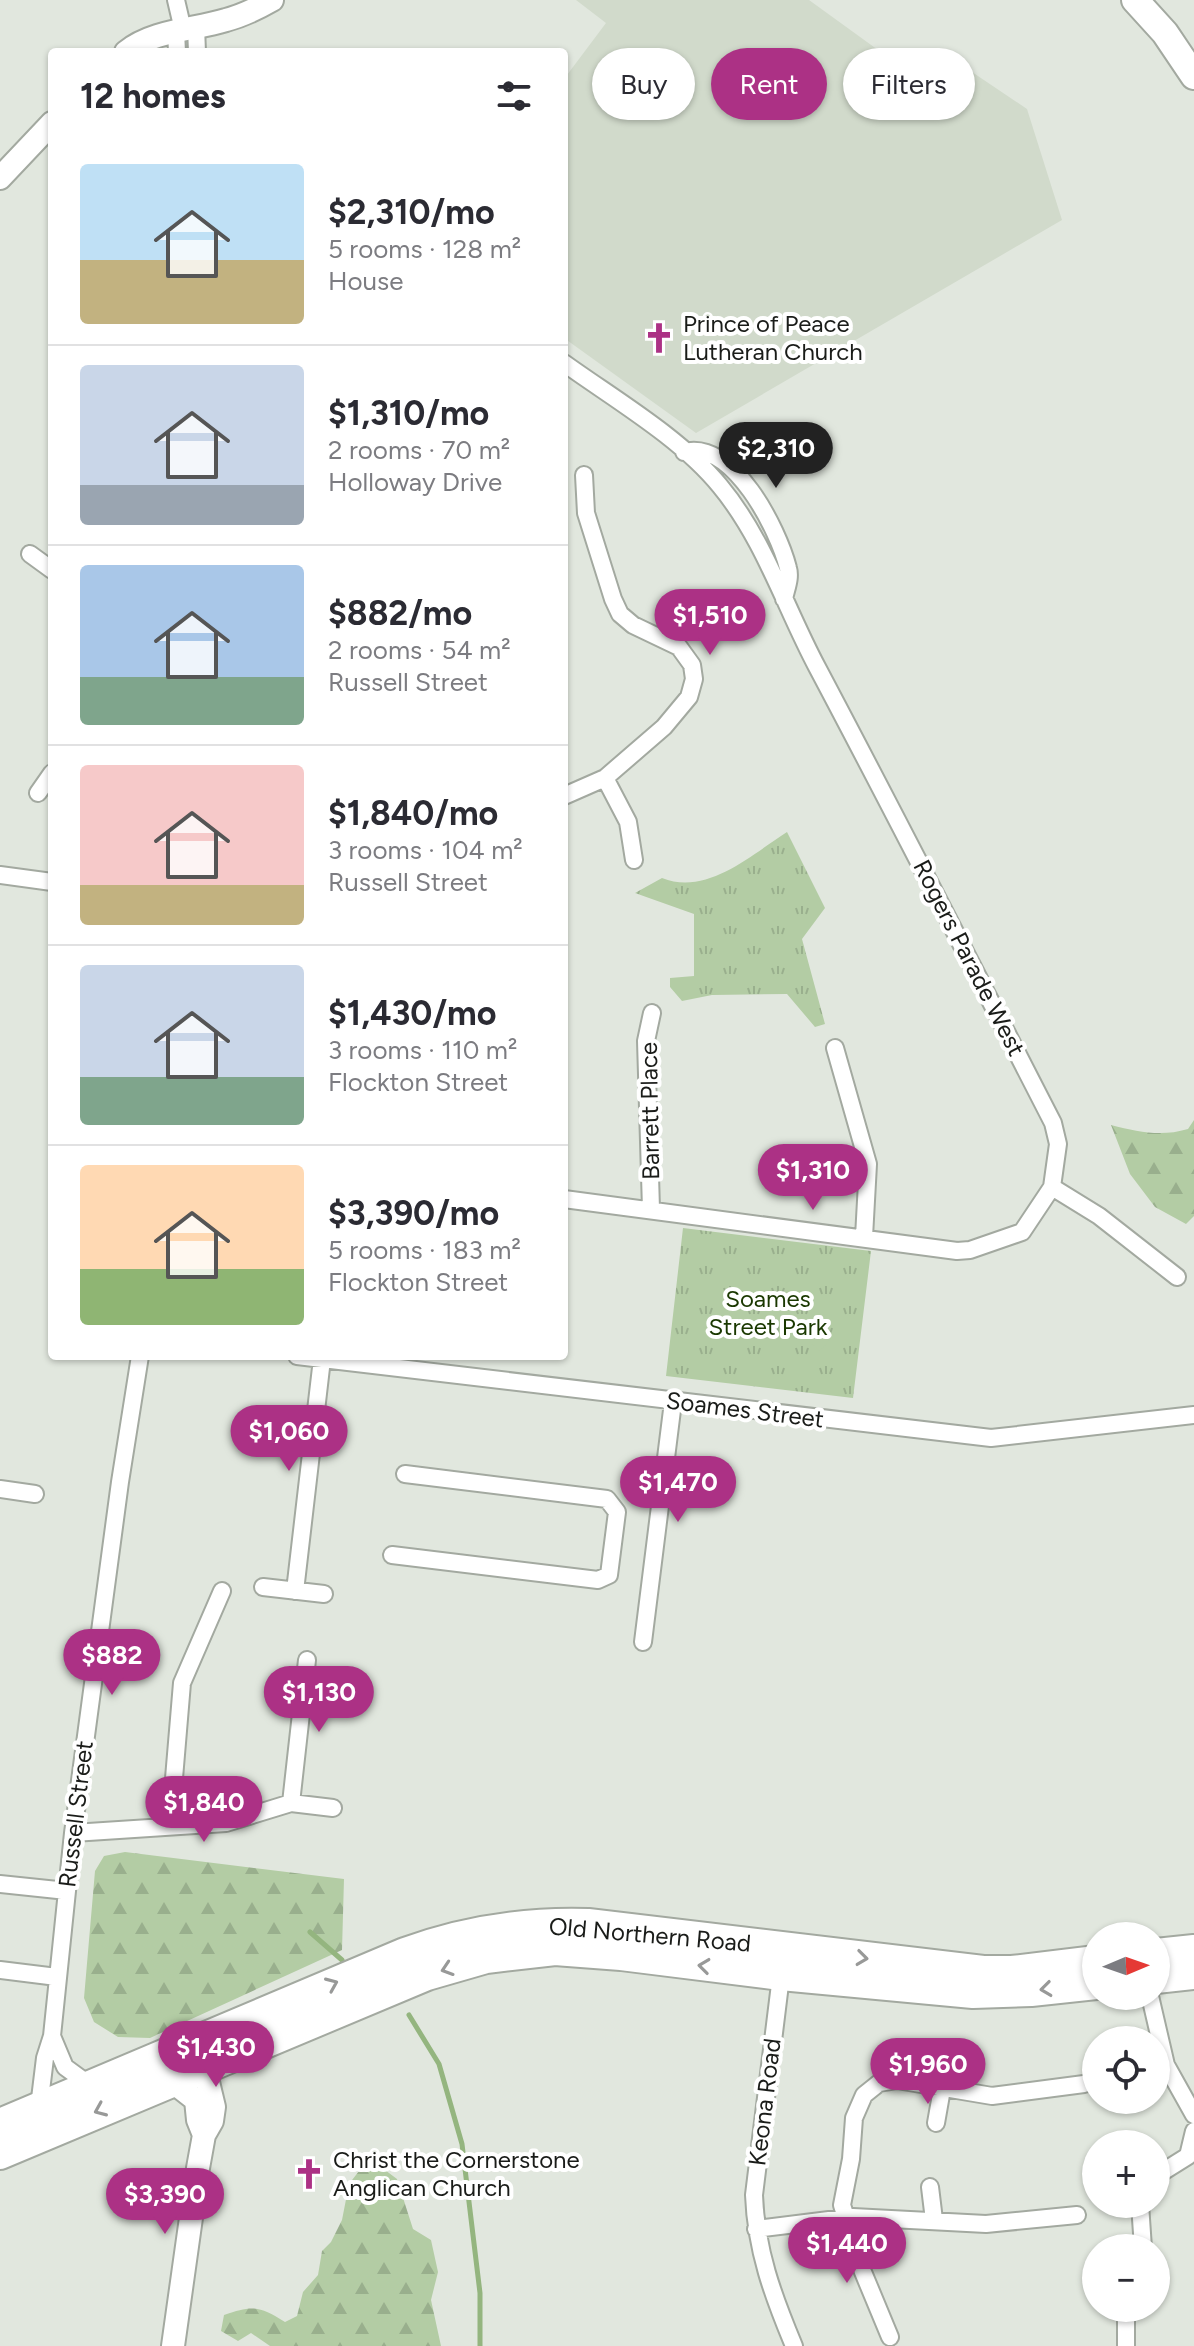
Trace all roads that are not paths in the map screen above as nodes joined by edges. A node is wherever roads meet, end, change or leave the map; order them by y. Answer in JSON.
{"nodes":[{"id":1,"x":176,"y":0,"type":"edge"},
{"id":2,"x":272,"y":0,"type":"edge"},
{"id":3,"x":1135,"y":0,"type":"edge"},
{"id":4,"x":183,"y":35,"type":"edge"},
{"id":5,"x":130,"y":48,"type":"edge"},
{"id":6,"x":1194,"y":76,"type":"edge"},
{"id":7,"x":48,"y":127,"type":"edge"},
{"id":8,"x":0,"y":178,"type":"edge"},
{"id":9,"x":568,"y":366,"type":"edge"},
{"id":10,"x":584,"y":475,"type":"dead end"},
{"id":11,"x":30,"y":554,"type":"dead end"},
{"id":12,"x":48,"y":567,"type":"edge"},
{"id":13,"x":605,"y":778,"type":"junction"},
{"id":14,"x":48,"y":779,"type":"edge"},
{"id":15,"x":38,"y":793,"type":"dead end"},
{"id":16,"x":568,"y":794,"type":"edge"},
{"id":17,"x":634,"y":860,"type":"dead end"},
{"id":18,"x":0,"y":875,"type":"edge"},
{"id":19,"x":48,"y":881,"type":"edge"},
{"id":20,"x":652,"y":1013,"type":"dead end"},
{"id":21,"x":835,"y":1048,"type":"dead end"},
{"id":22,"x":1052,"y":1187,"type":"junction"},
{"id":23,"x":568,"y":1199,"type":"edge"},
{"id":24,"x":651,"y":1209,"type":"junction"},
{"id":25,"x":864,"y":1237,"type":"junction"},
{"id":26,"x":1177,"y":1277,"type":"dead end"},
{"id":27,"x":139,"y":1360,"type":"edge"},
{"id":28,"x":322,"y":1360,"type":"edge"},
{"id":29,"x":330,"y":1360,"type":"edge"},
{"id":30,"x":673,"y":1402,"type":"junction"},
{"id":31,"x":1194,"y":1415,"type":"edge"},
{"id":32,"x":405,"y":1474,"type":"dead end"},
{"id":33,"x":0,"y":1489,"type":"edge"},
{"id":34,"x":35,"y":1494,"type":"dead end"},
{"id":35,"x":392,"y":1555,"type":"dead end"},
{"id":36,"x":263,"y":1587,"type":"dead end"},
{"id":37,"x":222,"y":1591,"type":"dead end"},
{"id":38,"x":295,"y":1591,"type":"junction"},
{"id":39,"x":324,"y":1594,"type":"dead end"},
{"id":40,"x":643,"y":1642,"type":"dead end"},
{"id":41,"x":307,"y":1660,"type":"dead end"},
{"id":42,"x":291,"y":1803,"type":"junction"},
{"id":43,"x":333,"y":1808,"type":"dead end"},
{"id":44,"x":170,"y":1826,"type":"junction"},
{"id":45,"x":73,"y":1833,"type":"junction"},
{"id":46,"x":0,"y":1884,"type":"edge"},
{"id":47,"x":67,"y":1891,"type":"junction"},
{"id":48,"x":1194,"y":1950,"type":"edge"},
{"id":49,"x":1170,"y":1953,"type":"edge"},
{"id":50,"x":783,"y":1962,"type":"junction"},
{"id":51,"x":1082,"y":1963,"type":"edge"},
{"id":52,"x":0,"y":1970,"type":"edge"},
{"id":53,"x":1194,"y":1974,"type":"edge"},
{"id":54,"x":57,"y":1977,"type":"junction"},
{"id":55,"x":1170,"y":1977,"type":"edge"},
{"id":56,"x":1082,"y":1985,"type":"edge"},
{"id":57,"x":1153,"y":2010,"type":"edge"},
{"id":58,"x":52,"y":2036,"type":"junction"},
{"id":59,"x":176,"y":2070,"type":"junction"},
{"id":60,"x":1082,"y":2084,"type":"edge"},
{"id":61,"x":91,"y":2086,"type":"junction"},
{"id":62,"x":942,"y":2089,"type":"junction"},
{"id":63,"x":39,"y":2107,"type":"junction"},
{"id":64,"x":1194,"y":2115,"type":"edge"},
{"id":65,"x":936,"y":2123,"type":"dead end"},
{"id":66,"x":0,"y":2124,"type":"edge"},
{"id":67,"x":1194,"y":2131,"type":"edge"},
{"id":68,"x":0,"y":2154,"type":"edge"},
{"id":69,"x":1170,"y":2167,"type":"edge"},
{"id":70,"x":930,"y":2187,"type":"dead end"},
{"id":71,"x":1077,"y":2215,"type":"dead end"},
{"id":72,"x":844,"y":2217,"type":"junction"},
{"id":73,"x":934,"y":2220,"type":"junction"},
{"id":74,"x":756,"y":2229,"type":"junction"},
{"id":75,"x":1126,"y":2322,"type":"edge"},
{"id":76,"x":890,"y":2337,"type":"dead end"},
{"id":77,"x":173,"y":2346,"type":"edge"},
{"id":78,"x":794,"y":2346,"type":"edge"},
{"id":79,"x":1126,"y":2346,"type":"edge"}],
"edges":[{"from":1,"to":4,"type":"street"},
{"from":2,"to":4,"type":"street"},
{"from":3,"to":6,"type":"main road"},
{"from":4,"to":5,"type":"street"},
{"from":7,"to":8,"type":"street"},
{"from":9,"to":22,"type":"street","name":"Rogers Parade West"},
{"from":10,"to":13,"type":"street"},
{"from":11,"to":12,"type":"street"},
{"from":13,"to":16,"type":"street"},
{"from":13,"to":17,"type":"street"},
{"from":14,"to":15,"type":"street"},
{"from":18,"to":19,"type":"street"},
{"from":20,"to":24,"type":"street","name":"Barrett Place"},
{"from":21,"to":25,"type":"street"},
{"from":22,"to":25,"type":"street"},
{"from":22,"to":26,"type":"street"},
{"from":23,"to":24,"type":"street"},
{"from":24,"to":25,"type":"street"},
{"from":27,"to":45,"type":"street","name":"Russell Street"},
{"from":28,"to":38,"type":"street"},
{"from":29,"to":30,"type":"street","name":"Soames Street"},
{"from":30,"to":31,"type":"street","name":"Soames Street"},
{"from":30,"to":40,"type":"street"},
{"from":32,"to":35,"type":"street"},
{"from":33,"to":34,"type":"street"},
{"from":36,"to":38,"type":"street"},
{"from":37,"to":44,"type":"street"},
{"from":38,"to":39,"type":"street"},
{"from":41,"to":42,"type":"street"},
{"from":42,"to":43,"type":"street"},
{"from":42,"to":44,"type":"street"},
{"from":44,"to":45,"type":"street"},
{"from":45,"to":47,"type":"street","name":"Russell Street"},
{"from":46,"to":47,"type":"street"},
{"from":47,"to":54,"type":"street","name":"Russell Street"},
{"from":48,"to":49,"type":"highway"},
{"from":50,"to":51,"type":"highway","name":"Old Northern Road","one_way":true},
{"from":56,"to":50,"type":"highway","name":"Old Northern Road","one_way":true},
{"from":50,"to":59,"type":"highway","name":"Old Northern Road","one_way":true},
{"from":59,"to":50,"type":"highway","name":"Old Northern Road","one_way":true},
{"from":50,"to":74,"type":"street","name":"Keona Road"},
{"from":52,"to":54,"type":"street"},
{"from":53,"to":55,"type":"highway"},
{"from":54,"to":58,"type":"street","name":"Russell Street"},
{"from":57,"to":64,"type":"street"},
{"from":58,"to":61,"type":"street"},
{"from":58,"to":63,"type":"street","name":"Russell Street"},
{"from":59,"to":61,"type":"highway","name":"Old Northern Road"},
{"from":59,"to":68,"type":"highway","name":"Old Northern Road","one_way":true},
{"from":59,"to":77,"type":"street"},
{"from":60,"to":62,"type":"street"},
{"from":61,"to":63,"type":"highway","name":"Old Northern Road"},
{"from":62,"to":65,"type":"street"},
{"from":62,"to":72,"type":"street"},
{"from":63,"to":66,"type":"highway","name":"Old Northern Road"},
{"from":67,"to":69,"type":"street"},
{"from":70,"to":73,"type":"street"},
{"from":71,"to":73,"type":"street"},
{"from":72,"to":73,"type":"street"},
{"from":72,"to":74,"type":"street"},
{"from":72,"to":76,"type":"street"},
{"from":74,"to":78,"type":"street","name":"Keona Road"},
{"from":75,"to":79,"type":"street"}]}
